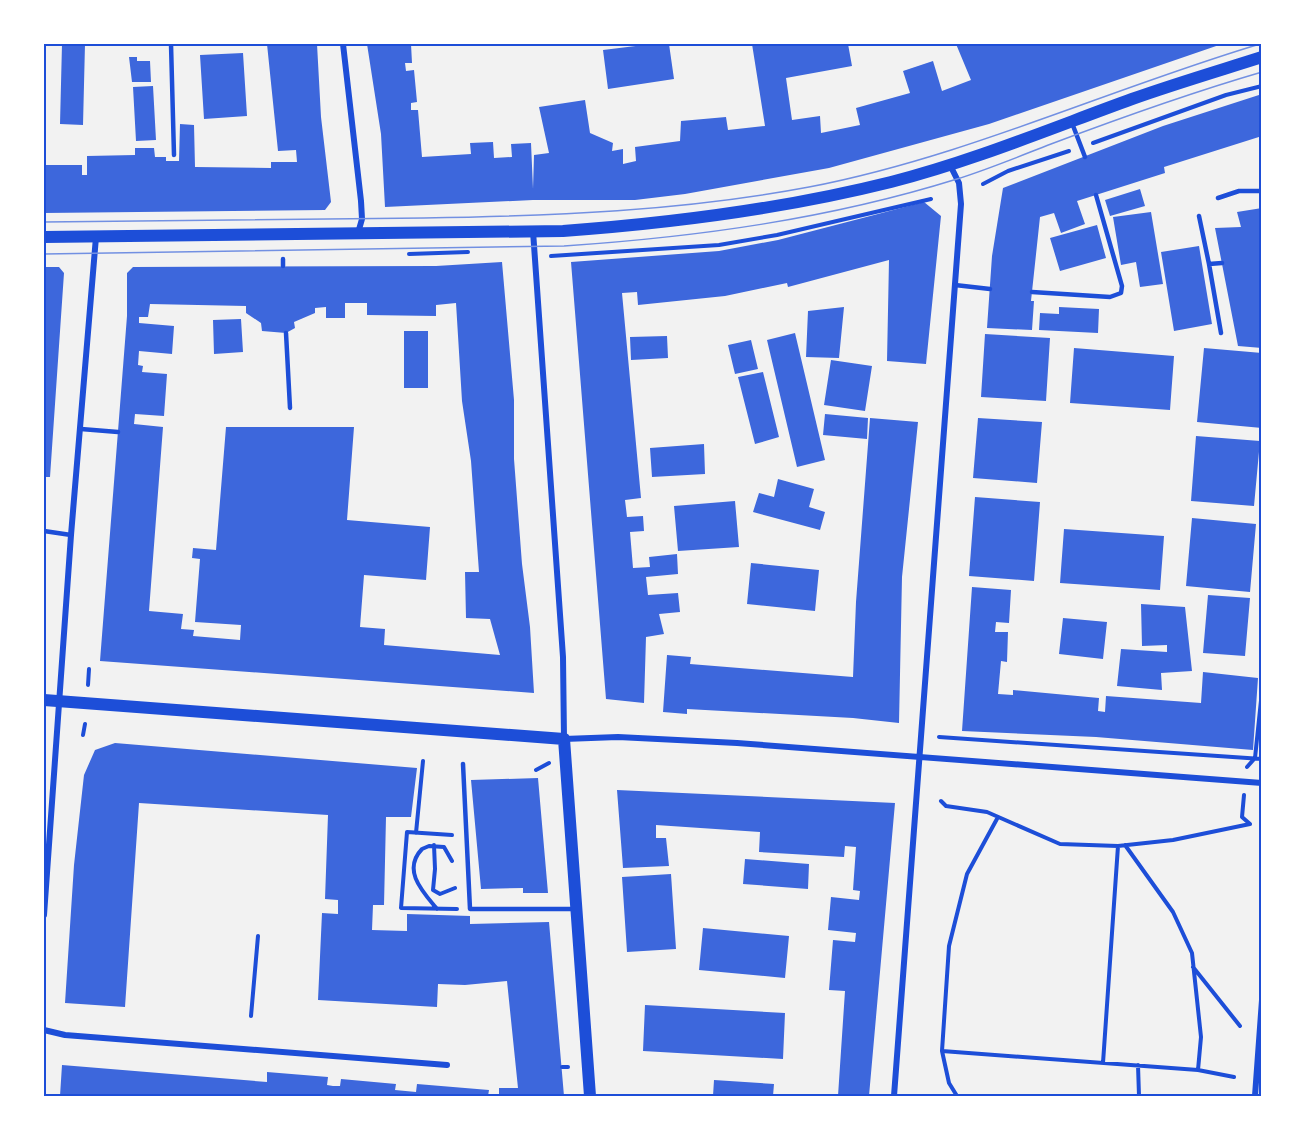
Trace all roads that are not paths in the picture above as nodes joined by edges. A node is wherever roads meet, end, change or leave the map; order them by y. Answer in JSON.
{"nodes":[{"id":1,"x":171,"y":44,"type":"edge"},
{"id":2,"x":343,"y":44,"type":"edge"},
{"id":3,"x":1262,"y":57,"type":"edge"},
{"id":4,"x":1072,"y":122,"type":"junction"},
{"id":5,"x":174,"y":155,"type":"dead end"},
{"id":6,"x":1085,"y":157,"type":"dead end"},
{"id":7,"x":950,"y":165,"type":"junction"},
{"id":8,"x":1262,"y":191,"type":"edge"},
{"id":9,"x":1096,"y":195,"type":"dead end"},
{"id":10,"x":1218,"y":198,"type":"dead end"},
{"id":11,"x":1199,"y":216,"type":"dead end"},
{"id":12,"x":533,"y":231,"type":"junction"},
{"id":13,"x":358,"y":235,"type":"junction"},
{"id":14,"x":96,"y":236,"type":"junction"},
{"id":15,"x":44,"y":237,"type":"edge"},
{"id":16,"x":283,"y":259,"type":"dead end"},
{"id":17,"x":1222,"y":263,"type":"dead end"},
{"id":18,"x":1209,"y":264,"type":"junction"},
{"id":19,"x":283,"y":266,"type":"dead end"},
{"id":20,"x":955,"y":285,"type":"junction"},
{"id":21,"x":990,"y":289,"type":"dead end"},
{"id":22,"x":1032,"y":292,"type":"dead end"},
{"id":23,"x":286,"y":333,"type":"dead end"},
{"id":24,"x":1221,"y":333,"type":"dead end"},
{"id":25,"x":290,"y":408,"type":"dead end"},
{"id":26,"x":81,"y":429,"type":"junction"},
{"id":27,"x":118,"y":432,"type":"dead end"},
{"id":28,"x":44,"y":531,"type":"edge"},
{"id":29,"x":71,"y":535,"type":"junction"},
{"id":30,"x":44,"y":700,"type":"edge"},
{"id":31,"x":59,"y":701,"type":"junction"},
{"id":32,"x":564,"y":739,"type":"junction"},
{"id":33,"x":920,"y":756,"type":"junction"},
{"id":34,"x":464,"y":764,"type":"dead end"},
{"id":35,"x":1262,"y":783,"type":"edge"},
{"id":36,"x":576,"y":909,"type":"junction"},
{"id":37,"x":44,"y":915,"type":"edge"},
{"id":38,"x":1262,"y":1000,"type":"edge"},
{"id":39,"x":44,"y":1030,"type":"edge"},
{"id":40,"x":447,"y":1065,"type":"dead end"},
{"id":41,"x":590,"y":1096,"type":"edge"},
{"id":42,"x":894,"y":1096,"type":"edge"},
{"id":43,"x":1256,"y":1096,"type":"edge"}],
"edges":[{"from":1,"to":5,"type":"lane"},
{"from":2,"to":13,"type":"street"},
{"from":3,"to":4,"type":"main road"},
{"from":4,"to":6,"type":"lane"},
{"from":4,"to":7,"type":"main road"},
{"from":7,"to":12,"type":"main road"},
{"from":7,"to":20,"type":"street"},
{"from":8,"to":10,"type":"lane"},
{"from":9,"to":22,"type":"lane"},
{"from":11,"to":18,"type":"lane"},
{"from":12,"to":13,"type":"main road"},
{"from":12,"to":32,"type":"street"},
{"from":13,"to":14,"type":"main road"},
{"from":14,"to":15,"type":"main road"},
{"from":14,"to":26,"type":"street"},
{"from":16,"to":19,"type":"lane"},
{"from":17,"to":18,"type":"lane"},
{"from":18,"to":24,"type":"lane"},
{"from":20,"to":21,"type":"lane"},
{"from":20,"to":33,"type":"street"},
{"from":23,"to":25,"type":"lane"},
{"from":26,"to":27,"type":"lane"},
{"from":26,"to":29,"type":"street"},
{"from":28,"to":29,"type":"lane"},
{"from":29,"to":31,"type":"street"},
{"from":30,"to":31,"type":"main road"},
{"from":31,"to":32,"type":"main road"},
{"from":31,"to":37,"type":"street"},
{"from":32,"to":33,"type":"street"},
{"from":32,"to":36,"type":"main road"},
{"from":33,"to":35,"type":"street"},
{"from":33,"to":42,"type":"street"},
{"from":34,"to":36,"type":"lane"},
{"from":36,"to":41,"type":"main road"},
{"from":38,"to":43,"type":"street"},
{"from":39,"to":40,"type":"street"}]}
